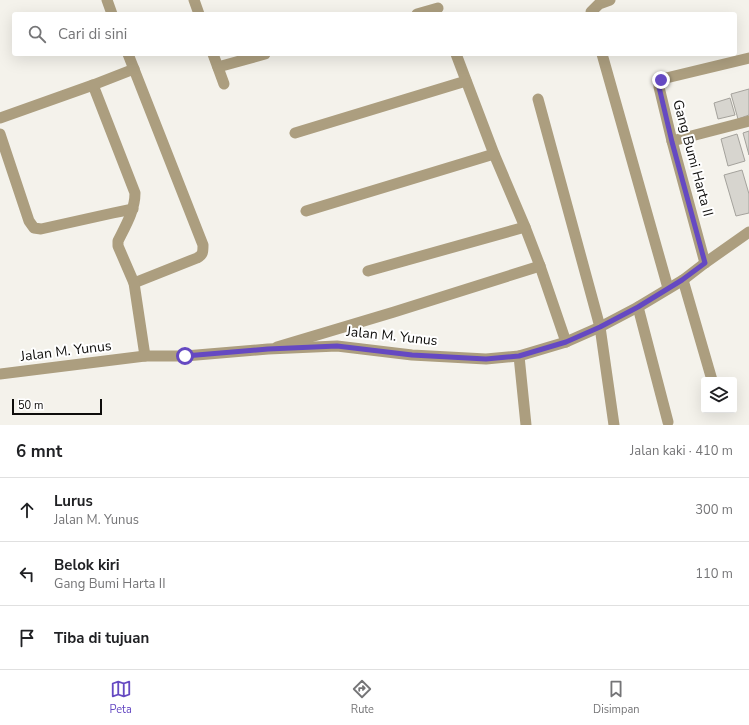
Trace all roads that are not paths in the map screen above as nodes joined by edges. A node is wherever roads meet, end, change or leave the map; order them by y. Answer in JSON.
{"nodes":[{"id":1,"x":107,"y":0,"type":"edge"},
{"id":2,"x":194,"y":0,"type":"edge"},
{"id":3,"x":610,"y":0,"type":"edge"},
{"id":4,"x":438,"y":7,"type":"edge"},
{"id":5,"x":111,"y":12,"type":"edge"},
{"id":6,"x":198,"y":12,"type":"edge"},
{"id":7,"x":423,"y":12,"type":"edge"},
{"id":8,"x":591,"y":12,"type":"edge"},
{"id":9,"x":129,"y":56,"type":"edge"},
{"id":10,"x":214,"y":56,"type":"edge"},
{"id":11,"x":258,"y":56,"type":"edge"},
{"id":12,"x":457,"y":56,"type":"edge"},
{"id":13,"x":603,"y":56,"type":"edge"},
{"id":14,"x":749,"y":58,"type":"edge"},
{"id":15,"x":218,"y":67,"type":"junction"},
{"id":16,"x":134,"y":70,"type":"junction"},
{"id":17,"x":466,"y":81,"type":"junction"},
{"id":18,"x":224,"y":84,"type":"dead end"},
{"id":19,"x":93,"y":85,"type":"junction"},
{"id":20,"x":538,"y":99,"type":"dead end"},
{"id":21,"x":0,"y":118,"type":"edge"},
{"id":22,"x":749,"y":121,"type":"edge"},
{"id":23,"x":295,"y":133,"type":"dead end"},
{"id":24,"x":0,"y":134,"type":"edge"},
{"id":25,"x":672,"y":142,"type":"junction"},
{"id":26,"x":494,"y":154,"type":"junction"},
{"id":27,"x":4,"y":164,"type":"edge"},
{"id":28,"x":133,"y":209,"type":"junction"},
{"id":29,"x":306,"y":212,"type":"dead end"},
{"id":30,"x":525,"y":227,"type":"junction"},
{"id":31,"x":749,"y":232,"type":"edge"},
{"id":32,"x":705,"y":263,"type":"junction"},
{"id":33,"x":540,"y":266,"type":"junction"},
{"id":34,"x":368,"y":271,"type":"dead end"},
{"id":35,"x":682,"y":280,"type":"junction"},
{"id":36,"x":134,"y":283,"type":"junction"},
{"id":37,"x":668,"y":288,"type":"junction"},
{"id":38,"x":638,"y":307,"type":"junction"},
{"id":39,"x":600,"y":327,"type":"junction"},
{"id":40,"x":566,"y":342,"type":"junction"},
{"id":41,"x":268,"y":349,"type":"junction"},
{"id":42,"x":145,"y":356,"type":"junction"},
{"id":43,"x":519,"y":356,"type":"junction"},
{"id":44,"x":0,"y":374,"type":"edge"},
{"id":45,"x":711,"y":377,"type":"edge"},
{"id":46,"x":668,"y":422,"type":"dead end"},
{"id":47,"x":526,"y":425,"type":"edge"},
{"id":48,"x":614,"y":425,"type":"edge"}],
"edges":[{"from":1,"to":5,"type":"street"},
{"from":2,"to":6,"type":"street"},
{"from":3,"to":8,"type":"street"},
{"from":4,"to":7,"type":"street"},
{"from":9,"to":16,"type":"street"},
{"from":10,"to":15,"type":"street"},
{"from":11,"to":15,"type":"street"},
{"from":12,"to":17,"type":"street"},
{"from":13,"to":37,"type":"street"},
{"from":14,"to":25,"type":"street","name":"Gang Bumi Harta II"},
{"from":15,"to":18,"type":"street"},
{"from":16,"to":19,"type":"street"},
{"from":16,"to":36,"type":"street"},
{"from":17,"to":23,"type":"street"},
{"from":17,"to":26,"type":"street"},
{"from":19,"to":21,"type":"street"},
{"from":19,"to":28,"type":"street"},
{"from":20,"to":39,"type":"street"},
{"from":22,"to":25,"type":"street"},
{"from":24,"to":27,"type":"street"},
{"from":25,"to":32,"type":"street","name":"Gang Bumi Harta II"},
{"from":26,"to":29,"type":"street"},
{"from":26,"to":30,"type":"street"},
{"from":27,"to":28,"type":"street"},
{"from":28,"to":36,"type":"street"},
{"from":30,"to":33,"type":"street"},
{"from":30,"to":34,"type":"street"},
{"from":31,"to":32,"type":"street","name":"Jalan M. Yunus"},
{"from":32,"to":35,"type":"street","name":"Jalan M. Yunus"},
{"from":33,"to":40,"type":"street"},
{"from":33,"to":41,"type":"street"},
{"from":35,"to":37,"type":"street","name":"Jalan M. Yunus"},
{"from":35,"to":45,"type":"street"},
{"from":36,"to":42,"type":"street"},
{"from":37,"to":38,"type":"street","name":"Jalan M. Yunus"},
{"from":38,"to":39,"type":"street","name":"Jalan M. Yunus"},
{"from":38,"to":46,"type":"street"},
{"from":39,"to":40,"type":"street","name":"Jalan M. Yunus"},
{"from":39,"to":48,"type":"street"},
{"from":40,"to":43,"type":"street","name":"Jalan M. Yunus"},
{"from":41,"to":42,"type":"street","name":"Jalan M. Yunus"},
{"from":41,"to":43,"type":"street","name":"Jalan M. Yunus"},
{"from":42,"to":44,"type":"street","name":"Jalan M. Yunus"},
{"from":43,"to":47,"type":"street"}]}
